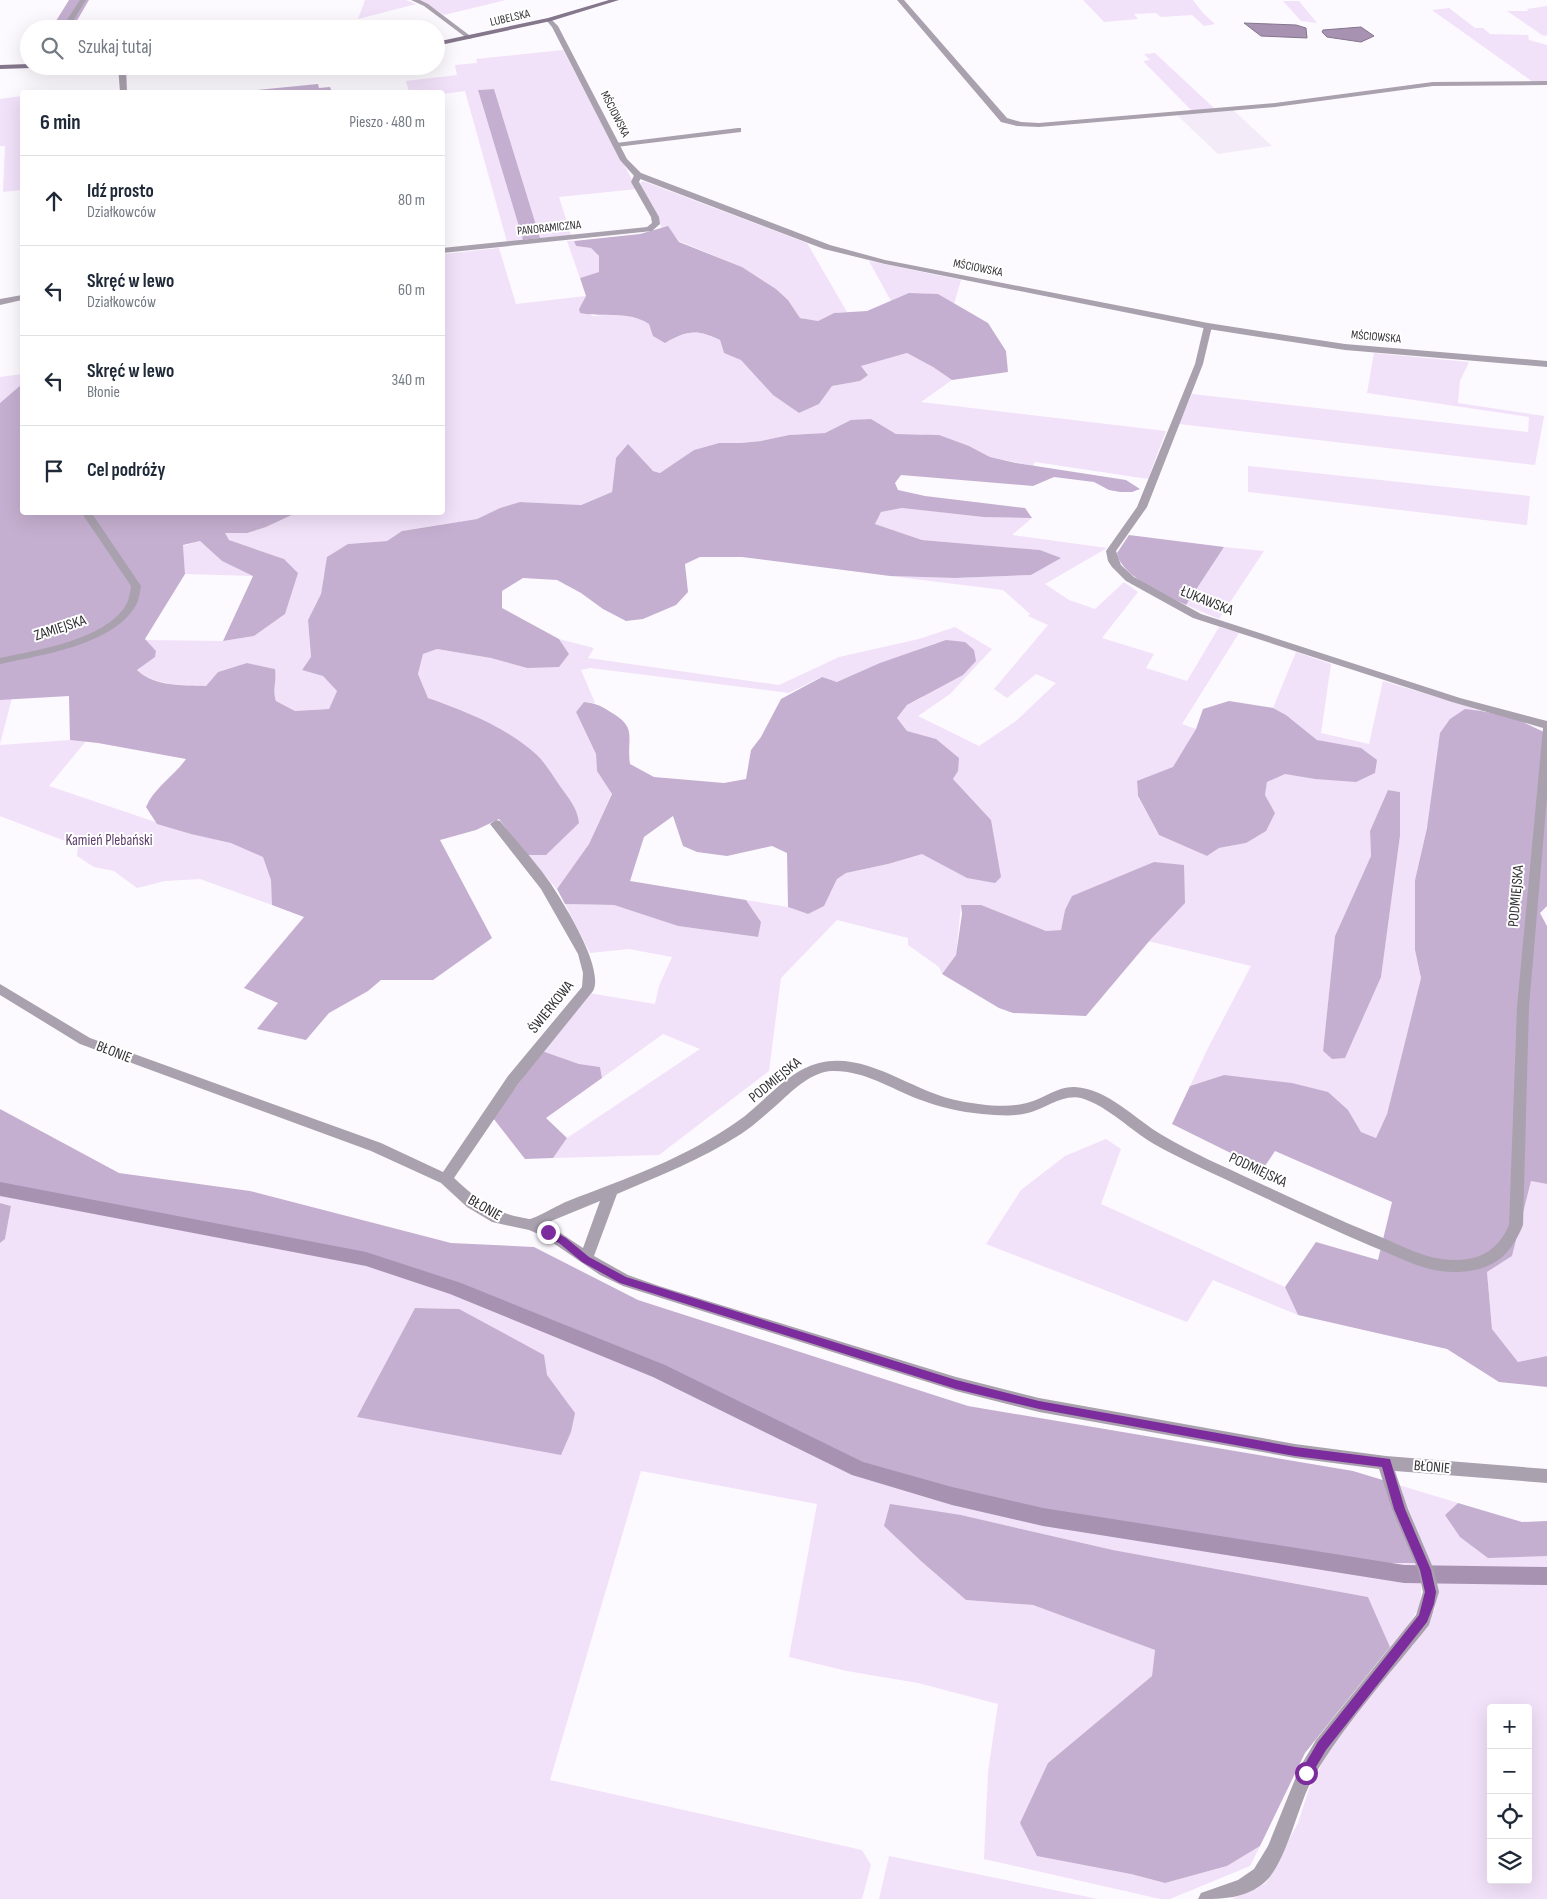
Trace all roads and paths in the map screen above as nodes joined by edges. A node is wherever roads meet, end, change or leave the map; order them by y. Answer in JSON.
{"nodes":[{"id":1,"x":83,"y":0,"type":"edge"},
{"id":2,"x":414,"y":0,"type":"edge"},
{"id":3,"x":616,"y":0,"type":"edge"},
{"id":4,"x":900,"y":0,"type":"edge"},
{"id":5,"x":70,"y":20,"type":"edge"},
{"id":6,"x":549,"y":20,"type":"junction"},
{"id":7,"x":470,"y":38,"type":"junction"},
{"id":8,"x":445,"y":42,"type":"edge"},
{"id":9,"x":20,"y":66,"type":"edge"},
{"id":10,"x":0,"y":67,"type":"edge"},
{"id":11,"x":123,"y":75,"type":"edge"},
{"id":12,"x":1547,"y":83,"type":"edge"},
{"id":13,"x":124,"y":90,"type":"edge"},
{"id":14,"x":738,"y":130,"type":"dead end"},
{"id":15,"x":616,"y":145,"type":"junction"},
{"id":16,"x":638,"y":175,"type":"junction"},
{"id":17,"x":445,"y":251,"type":"edge"},
{"id":18,"x":20,"y":298,"type":"edge"},
{"id":19,"x":0,"y":302,"type":"edge"},
{"id":20,"x":1208,"y":326,"type":"junction"},
{"id":21,"x":1547,"y":364,"type":"edge"},
{"id":22,"x":88,"y":515,"type":"edge"},
{"id":23,"x":0,"y":662,"type":"edge"},
{"id":24,"x":1547,"y":725,"type":"edge"},
{"id":25,"x":1547,"y":730,"type":"edge"},
{"id":26,"x":496,"y":824,"type":"dead end"},
{"id":27,"x":0,"y":989,"type":"edge"},
{"id":28,"x":446,"y":1179,"type":"junction"},
{"id":29,"x":610,"y":1191,"type":"junction"},
{"id":30,"x":531,"y":1225,"type":"junction"},
{"id":31,"x":586,"y":1259,"type":"junction"},
{"id":32,"x":1386,"y":1462,"type":"junction"},
{"id":33,"x":1547,"y":1476,"type":"edge"},
{"id":34,"x":1207,"y":1899,"type":"edge"}],
"edges":[{"from":1,"to":5,"type":"street"},
{"from":2,"to":7,"type":"street"},
{"from":3,"to":6,"type":"main road","name":"LUBELSKA"},
{"from":4,"to":12,"type":"street"},
{"from":6,"to":7,"type":"main road","name":"LUBELSKA"},
{"from":6,"to":15,"type":"street","name":"MŚCIOWSKA"},
{"from":7,"to":8,"type":"main road","name":"LUBELSKA"},
{"from":9,"to":10,"type":"main road"},
{"from":11,"to":13,"type":"street"},
{"from":14,"to":15,"type":"street"},
{"from":15,"to":16,"type":"street","name":"MŚCIOWSKA"},
{"from":16,"to":17,"type":"street","name":"PANORAMICZNA"},
{"from":16,"to":20,"type":"street","name":"MŚCIOWSKA"},
{"from":18,"to":19,"type":"street"},
{"from":20,"to":21,"type":"street","name":"MŚCIOWSKA"},
{"from":20,"to":24,"type":"street","name":"ŁUKAWSKA"},
{"from":22,"to":23,"type":"street","name":"ZAMIEJSKA"},
{"from":25,"to":29,"type":"street","name":"PODMIEJSKA"},
{"from":26,"to":28,"type":"street","name":"ŚWIERKOWA"},
{"from":27,"to":28,"type":"street","name":"BŁONIE"},
{"from":28,"to":30,"type":"street","name":"BŁONIE"},
{"from":29,"to":30,"type":"street","name":"PODMIEJSKA"},
{"from":29,"to":31,"type":"street"},
{"from":30,"to":31,"type":"street","name":"BŁONIE"},
{"from":31,"to":32,"type":"street","name":"BŁONIE"},
{"from":32,"to":33,"type":"street","name":"BŁONIE"},
{"from":32,"to":34,"type":"street"}]}
